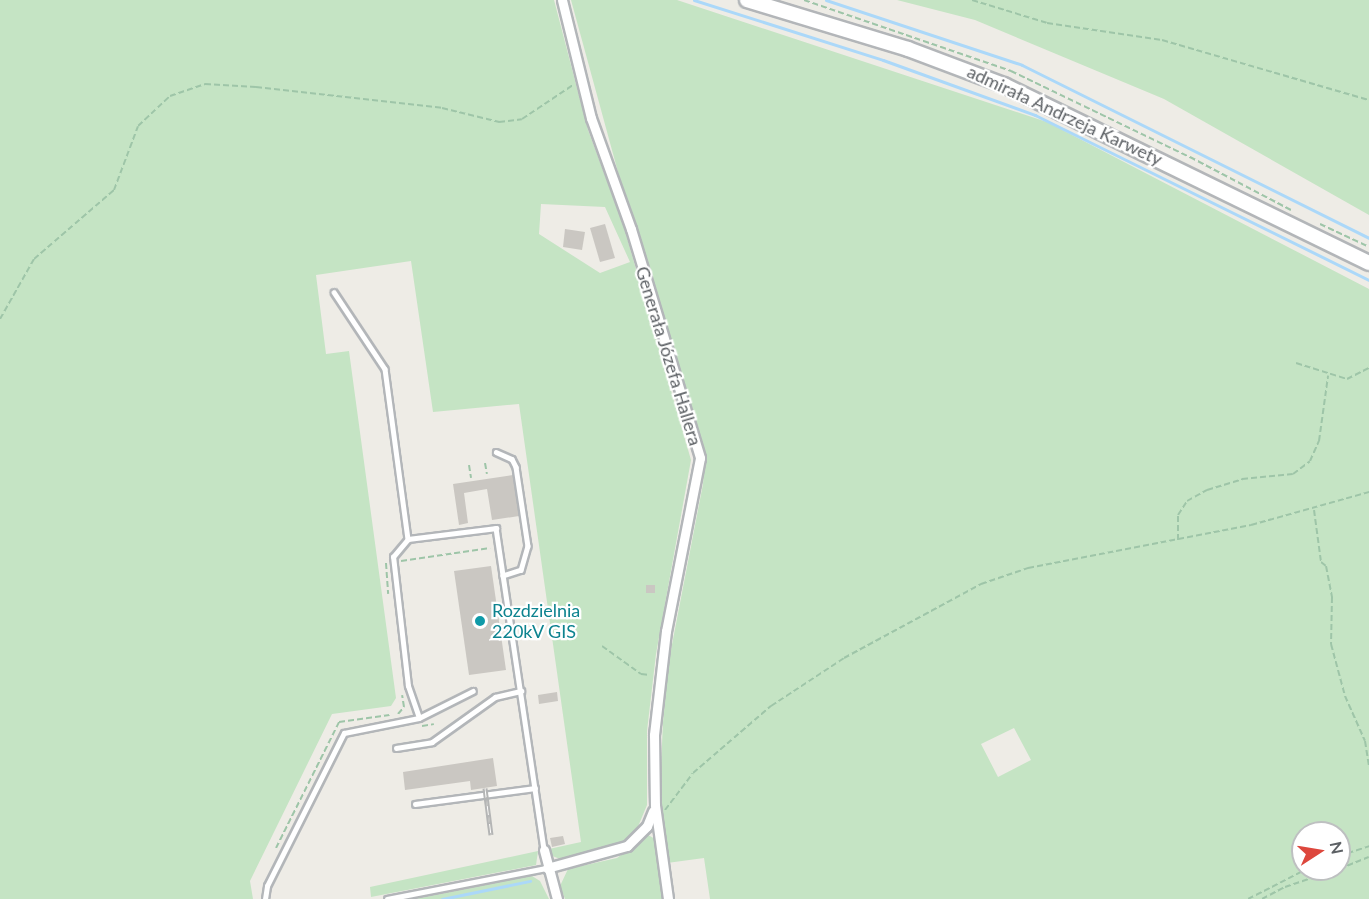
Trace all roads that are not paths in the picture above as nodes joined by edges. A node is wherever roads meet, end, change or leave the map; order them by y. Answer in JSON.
{"nodes":[{"id":1,"x":562,"y":0,"type":"edge"},
{"id":2,"x":747,"y":0,"type":"edge"},
{"id":3,"x":1369,"y":262,"type":"edge"},
{"id":4,"x":334,"y":292,"type":"dead end"},
{"id":5,"x":495,"y":452,"type":"dead end"},
{"id":6,"x":408,"y":539,"type":"junction"},
{"id":7,"x":503,"y":576,"type":"junction"},
{"id":8,"x":473,"y":691,"type":"dead end"},
{"id":9,"x":521,"y":691,"type":"junction"},
{"id":10,"x":419,"y":718,"type":"junction"},
{"id":11,"x":396,"y":748,"type":"dead end"},
{"id":12,"x":535,"y":788,"type":"junction"},
{"id":13,"x":415,"y":804,"type":"dead end"},
{"id":14,"x":655,"y":805,"type":"junction"},
{"id":15,"x":544,"y":850,"type":"joint"},
{"id":16,"x":547,"y":868,"type":"junction"},
{"id":17,"x":265,"y":899,"type":"edge"},
{"id":18,"x":387,"y":899,"type":"edge"},
{"id":19,"x":557,"y":899,"type":"edge"},
{"id":20,"x":668,"y":899,"type":"edge"}],
"edges":[{"from":1,"to":14,"type":"street","name":"Generała Józefa Hallera"},
{"from":2,"to":3,"type":"main road","name":"admirała Andrzeja Karwety"},
{"from":4,"to":6,"type":"lane"},
{"from":5,"to":7,"type":"lane"},
{"from":6,"to":7,"type":"lane"},
{"from":6,"to":10,"type":"lane"},
{"from":7,"to":9,"type":"lane"},
{"from":8,"to":10,"type":"lane"},
{"from":9,"to":11,"type":"lane"},
{"from":9,"to":12,"type":"lane"},
{"from":10,"to":17,"type":"lane"},
{"from":12,"to":13,"type":"lane"},
{"from":12,"to":15,"type":"lane"},
{"from":14,"to":16,"type":"street"},
{"from":14,"to":20,"type":"street","name":"Generała Józefa Hallera"},
{"from":15,"to":16,"type":"street"},
{"from":16,"to":18,"type":"lane"},
{"from":16,"to":19,"type":"street"}]}
